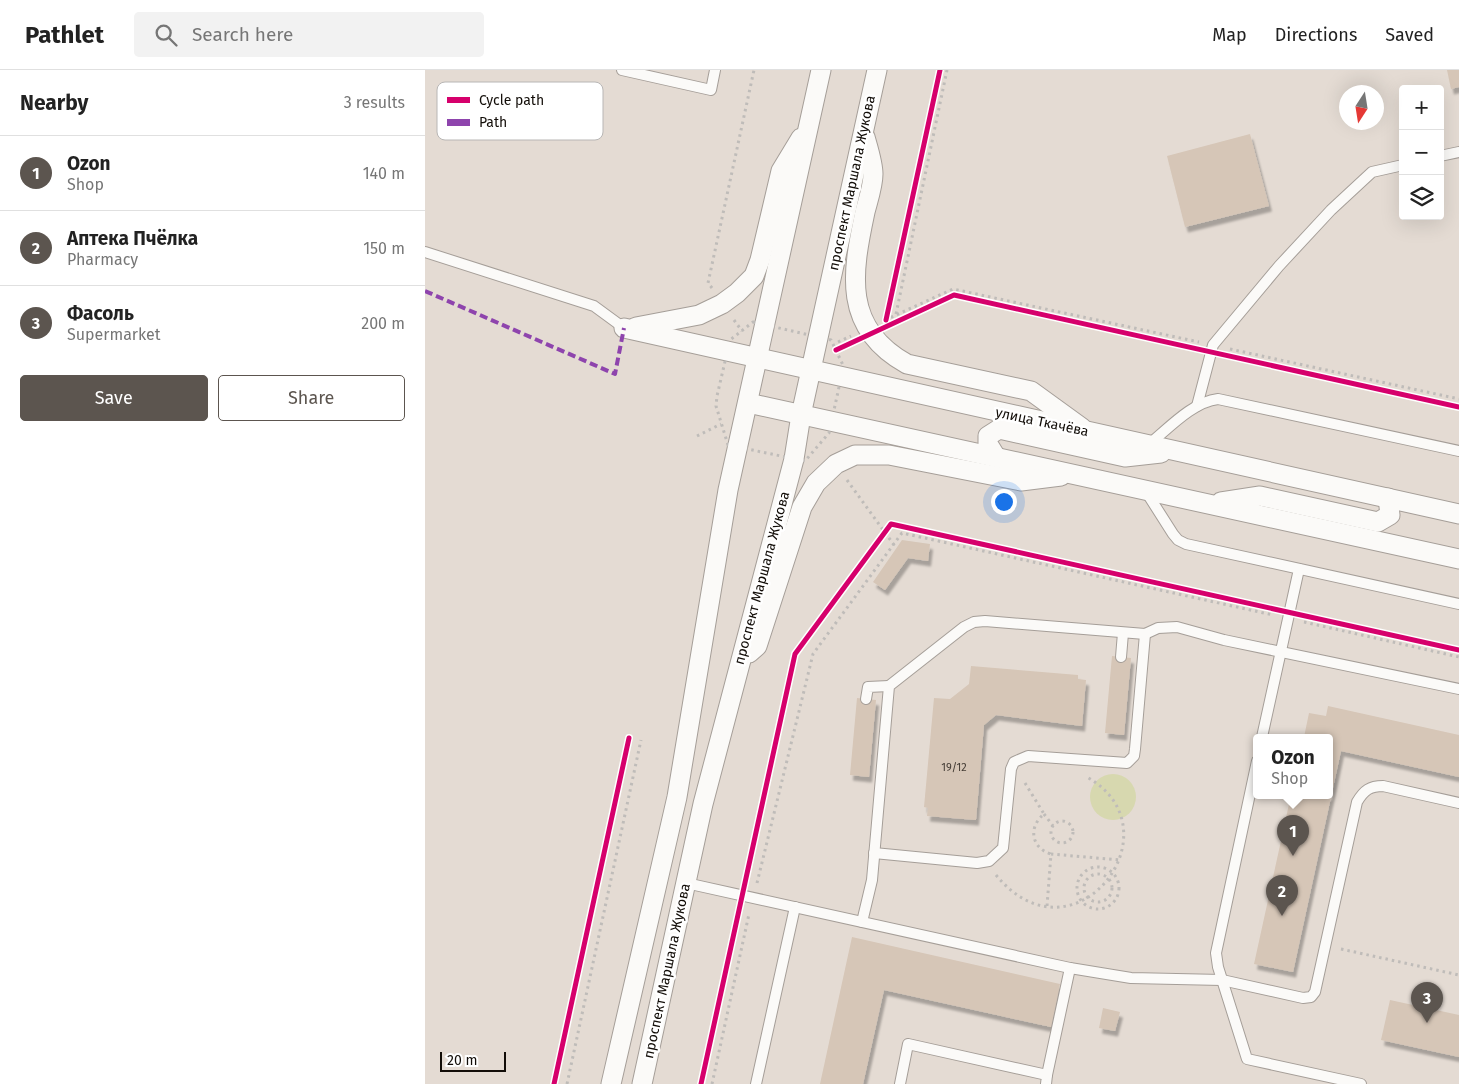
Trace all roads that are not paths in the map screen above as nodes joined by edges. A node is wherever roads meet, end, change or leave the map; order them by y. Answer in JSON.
{"nodes":[{"id":1,"x":622,"y":70,"type":"edge"},
{"id":2,"x":715,"y":70,"type":"edge"},
{"id":3,"x":821,"y":70,"type":"edge"},
{"id":4,"x":877,"y":70,"type":"edge"},
{"id":5,"x":809,"y":126,"type":"junction"},
{"id":6,"x":864,"y":131,"type":"junction"},
{"id":7,"x":1459,"y":152,"type":"edge"},
{"id":8,"x":1444,"y":155,"type":"edge"},
{"id":9,"x":1399,"y":166,"type":"edge"},
{"id":10,"x":425,"y":252,"type":"edge"},
{"id":11,"x":624,"y":328,"type":"junction"},
{"id":12,"x":758,"y":359,"type":"junction"},
{"id":13,"x":811,"y":371,"type":"junction"},
{"id":14,"x":748,"y":403,"type":"junction"},
{"id":15,"x":1197,"y":406,"type":"junction"},
{"id":16,"x":801,"y":415,"type":"junction"},
{"id":17,"x":1087,"y":432,"type":"junction"},
{"id":18,"x":1148,"y":445,"type":"junction"},
{"id":19,"x":1459,"y":451,"type":"edge"},
{"id":20,"x":1177,"y":452,"type":"junction"},
{"id":21,"x":996,"y":457,"type":"junction"},
{"id":22,"x":1075,"y":474,"type":"junction"},
{"id":23,"x":1145,"y":490,"type":"junction"},
{"id":24,"x":1388,"y":498,"type":"junction"},
{"id":25,"x":1210,"y":504,"type":"junction"},
{"id":26,"x":1459,"y":514,"type":"edge"},
{"id":27,"x":1459,"y":559,"type":"edge"},
{"id":28,"x":1299,"y":569,"type":"junction"},
{"id":29,"x":1459,"y":604,"type":"edge"},
{"id":30,"x":1123,"y":633,"type":"junction"},
{"id":31,"x":1145,"y":634,"type":"junction"},
{"id":32,"x":1281,"y":650,"type":"junction"},
{"id":33,"x":1121,"y":657,"type":"dead end"},
{"id":34,"x":741,"y":660,"type":"junction"},
{"id":35,"x":889,"y":686,"type":"junction"},
{"id":36,"x":1459,"y":690,"type":"edge"},
{"id":37,"x":866,"y":699,"type":"dead end"},
{"id":38,"x":1263,"y":734,"type":"edge"},
{"id":39,"x":1253,"y":779,"type":"edge"},
{"id":40,"x":1459,"y":803,"type":"edge"},
{"id":41,"x":874,"y":854,"type":"junction"},
{"id":42,"x":686,"y":883,"type":"junction"},
{"id":43,"x":795,"y":907,"type":"junction"},
{"id":44,"x":863,"y":922,"type":"junction"},
{"id":45,"x":1069,"y":968,"type":"junction"},
{"id":46,"x":1222,"y":980,"type":"junction"},
{"id":47,"x":1047,"y":1079,"type":"edge"},
{"id":48,"x":611,"y":1084,"type":"edge"},
{"id":49,"x":642,"y":1084,"type":"edge"},
{"id":50,"x":756,"y":1084,"type":"edge"},
{"id":51,"x":900,"y":1084,"type":"edge"},
{"id":52,"x":1361,"y":1084,"type":"edge"}],
"edges":[{"from":1,"to":2,"type":"lane"},
{"from":3,"to":5,"type":"street","name":"проспект Маршала Жукова"},
{"from":4,"to":6,"type":"street","name":"проспект Маршала Жукова"},
{"from":5,"to":11,"type":"street"},
{"from":5,"to":12,"type":"street","name":"проспект Маршала Жукова"},
{"from":6,"to":13,"type":"street","name":"проспект Маршала Жукова"},
{"from":6,"to":17,"type":"street"},
{"from":7,"to":8,"type":"lane"},
{"from":9,"to":15,"type":"lane"},
{"from":10,"to":11,"type":"lane"},
{"from":11,"to":12,"type":"street","name":"улица Ткачёва"},
{"from":12,"to":13,"type":"street","name":"улица Ткачёва"},
{"from":12,"to":14,"type":"street","name":"проспект Маршала Жукова"},
{"from":13,"to":16,"type":"street","name":"проспект Маршала Жукова"},
{"from":13,"to":17,"type":"street","name":"улица Ткачёва"},
{"from":14,"to":16,"type":"street"},
{"from":14,"to":48,"type":"street","name":"проспект Маршала Жукова"},
{"from":15,"to":18,"type":"lane"},
{"from":15,"to":19,"type":"lane"},
{"from":16,"to":21,"type":"street"},
{"from":16,"to":34,"type":"street","name":"проспект Маршала Жукова"},
{"from":17,"to":18,"type":"street","name":"улица Ткачёва"},
{"from":18,"to":20,"type":"street","name":"улица Ткачёва"},
{"from":20,"to":21,"type":"street"},
{"from":20,"to":24,"type":"street","name":"улица Ткачёва"},
{"from":21,"to":22,"type":"street"},
{"from":22,"to":23,"type":"street"},
{"from":22,"to":34,"type":"street"},
{"from":23,"to":25,"type":"street"},
{"from":23,"to":28,"type":"lane"},
{"from":24,"to":25,"type":"street"},
{"from":24,"to":26,"type":"street","name":"улица Ткачёва"},
{"from":25,"to":27,"type":"street"},
{"from":28,"to":29,"type":"lane"},
{"from":28,"to":32,"type":"lane"},
{"from":30,"to":31,"type":"lane"},
{"from":30,"to":33,"type":"lane"},
{"from":30,"to":35,"type":"lane"},
{"from":31,"to":32,"type":"lane"},
{"from":31,"to":41,"type":"lane"},
{"from":32,"to":36,"type":"lane"},
{"from":32,"to":38,"type":"lane"},
{"from":34,"to":42,"type":"street","name":"проспект Маршала Жукова"},
{"from":35,"to":37,"type":"lane"},
{"from":35,"to":41,"type":"lane"},
{"from":39,"to":46,"type":"lane"},
{"from":40,"to":46,"type":"lane"},
{"from":41,"to":44,"type":"lane"},
{"from":42,"to":43,"type":"lane"},
{"from":42,"to":49,"type":"street","name":"проспект Маршала Жукова"},
{"from":43,"to":44,"type":"lane"},
{"from":43,"to":50,"type":"lane"},
{"from":44,"to":45,"type":"lane"},
{"from":45,"to":46,"type":"lane"},
{"from":45,"to":47,"type":"lane"},
{"from":46,"to":52,"type":"lane"},
{"from":47,"to":51,"type":"lane"}]}
